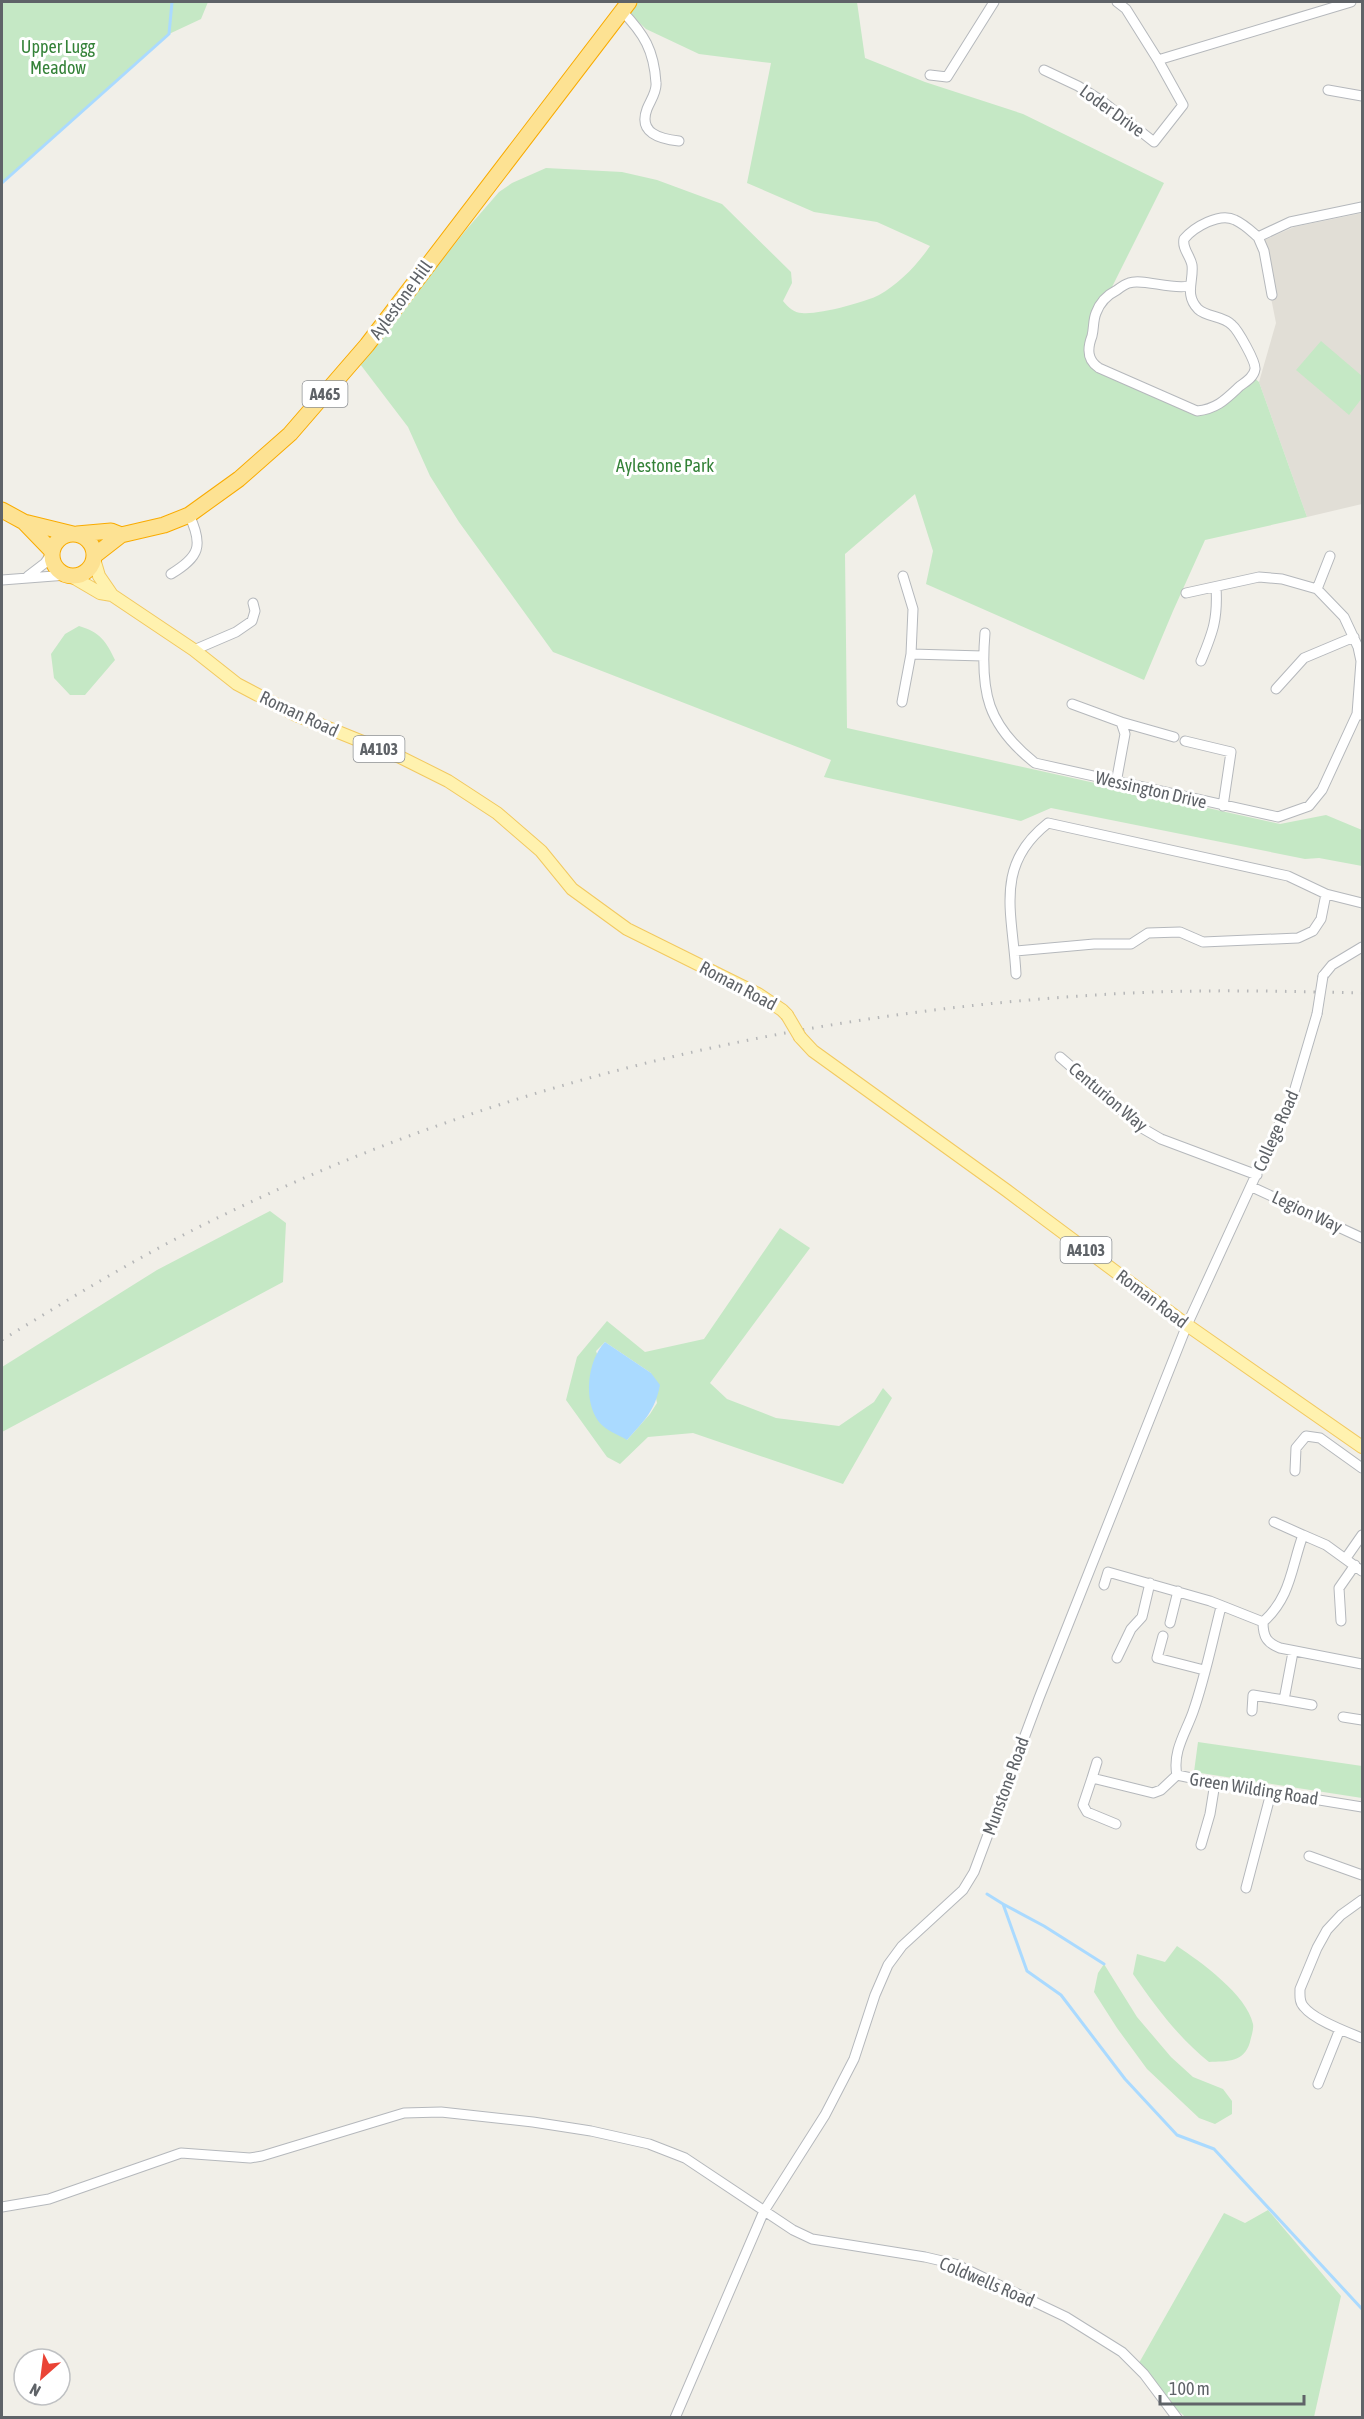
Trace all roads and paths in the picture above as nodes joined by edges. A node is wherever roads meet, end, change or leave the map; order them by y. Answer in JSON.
{"nodes":[{"id":1,"x":994,"y":2,"type":"edge"},
{"id":2,"x":1117,"y":2,"type":"edge"},
{"id":3,"x":1351,"y":2,"type":"edge"},
{"id":4,"x":625,"y":6,"type":"edge"},
{"id":5,"x":1158,"y":60,"type":"junction"},
{"id":6,"x":1044,"y":70,"type":"dead end"},
{"id":7,"x":930,"y":75,"type":"dead end"},
{"id":8,"x":1328,"y":90,"type":"dead end"},
{"id":9,"x":1362,"y":96,"type":"edge"},
{"id":10,"x":679,"y":141,"type":"dead end"},
{"id":11,"x":1362,"y":207,"type":"edge"},
{"id":12,"x":1258,"y":237,"type":"junction"},
{"id":13,"x":1189,"y":286,"type":"junction"},
{"id":14,"x":1272,"y":295,"type":"dead end"},
{"id":15,"x":2,"y":510,"type":"edge"},
{"id":16,"x":189,"y":515,"type":"junction"},
{"id":17,"x":24,"y":522,"type":"junction"},
{"id":18,"x":75,"y":534,"type":"junction"},
{"id":19,"x":121,"y":536,"type":"junction"},
{"id":20,"x":52,"y":552,"type":"junction"},
{"id":21,"x":1330,"y":556,"type":"dead end"},
{"id":22,"x":94,"y":558,"type":"junction"},
{"id":23,"x":171,"y":574,"type":"dead end"},
{"id":24,"x":69,"y":575,"type":"junction"},
{"id":25,"x":28,"y":576,"type":"junction"},
{"id":26,"x":903,"y":576,"type":"dead end"},
{"id":27,"x":2,"y":580,"type":"edge"},
{"id":28,"x":1216,"y":587,"type":"junction"},
{"id":29,"x":1317,"y":589,"type":"junction"},
{"id":30,"x":1186,"y":593,"type":"dead end"},
{"id":31,"x":112,"y":595,"type":"junction"},
{"id":32,"x":253,"y":603,"type":"dead end"},
{"id":33,"x":985,"y":633,"type":"dead end"},
{"id":34,"x":1354,"y":637,"type":"junction"},
{"id":35,"x":194,"y":650,"type":"junction"},
{"id":36,"x":911,"y":654,"type":"junction"},
{"id":37,"x":983,"y":656,"type":"junction"},
{"id":38,"x":1201,"y":661,"type":"dead end"},
{"id":39,"x":1276,"y":689,"type":"dead end"},
{"id":40,"x":902,"y":702,"type":"dead end"},
{"id":41,"x":1072,"y":704,"type":"dead end"},
{"id":42,"x":1360,"y":715,"type":"edge"},
{"id":43,"x":1121,"y":722,"type":"junction"},
{"id":44,"x":1174,"y":737,"type":"dead end"},
{"id":45,"x":1185,"y":741,"type":"dead end"},
{"id":46,"x":1116,"y":783,"type":"junction"},
{"id":47,"x":1223,"y":806,"type":"junction"},
{"id":48,"x":1326,"y":894,"type":"junction"},
{"id":49,"x":1362,"y":903,"type":"edge"},
{"id":50,"x":1362,"y":947,"type":"edge"},
{"id":51,"x":1015,"y":951,"type":"junction"},
{"id":52,"x":1016,"y":974,"type":"dead end"},
{"id":53,"x":1060,"y":1057,"type":"dead end"},
{"id":54,"x":1257,"y":1175,"type":"junction"},
{"id":55,"x":1252,"y":1186,"type":"junction"},
{"id":56,"x":1362,"y":1238,"type":"edge"},
{"id":57,"x":1187,"y":1325,"type":"junction"},
{"id":58,"x":1362,"y":1447,"type":"edge"},
{"id":59,"x":1362,"y":1468,"type":"edge"},
{"id":60,"x":1295,"y":1471,"type":"dead end"},
{"id":61,"x":1275,"y":1522,"type":"dead end"},
{"id":62,"x":1362,"y":1534,"type":"edge"},
{"id":63,"x":1303,"y":1535,"type":"junction"},
{"id":64,"x":1346,"y":1558,"type":"junction"},
{"id":65,"x":1110,"y":1561,"type":"dead end"},
{"id":66,"x":1359,"y":1568,"type":"edge"},
{"id":67,"x":1108,"y":1572,"type":"junction"},
{"id":68,"x":1150,"y":1583,"type":"junction"},
{"id":69,"x":1104,"y":1585,"type":"dead end"},
{"id":70,"x":1178,"y":1591,"type":"junction"},
{"id":71,"x":1221,"y":1607,"type":"junction"},
{"id":72,"x":1341,"y":1621,"type":"dead end"},
{"id":73,"x":1263,"y":1622,"type":"junction"},
{"id":74,"x":1170,"y":1623,"type":"dead end"},
{"id":75,"x":1163,"y":1636,"type":"dead end"},
{"id":76,"x":1293,"y":1652,"type":"junction"},
{"id":77,"x":1118,"y":1658,"type":"dead end"},
{"id":78,"x":1362,"y":1664,"type":"edge"},
{"id":79,"x":1204,"y":1670,"type":"junction"},
{"id":80,"x":1284,"y":1700,"type":"junction"},
{"id":81,"x":1312,"y":1705,"type":"dead end"},
{"id":82,"x":1252,"y":1710,"type":"dead end"},
{"id":83,"x":1343,"y":1717,"type":"dead end"},
{"id":84,"x":1362,"y":1720,"type":"edge"},
{"id":85,"x":1097,"y":1762,"type":"dead end"},
{"id":86,"x":1177,"y":1775,"type":"junction"},
{"id":87,"x":1092,"y":1778,"type":"junction"},
{"id":88,"x":1215,"y":1783,"type":"junction"},
{"id":89,"x":1271,"y":1792,"type":"junction"},
{"id":90,"x":1362,"y":1807,"type":"edge"},
{"id":91,"x":1116,"y":1824,"type":"dead end"},
{"id":92,"x":1201,"y":1845,"type":"dead end"},
{"id":93,"x":1309,"y":1856,"type":"dead end"},
{"id":94,"x":1362,"y":1875,"type":"edge"},
{"id":95,"x":1246,"y":1888,"type":"dead end"},
{"id":96,"x":1362,"y":1900,"type":"edge"},
{"id":97,"x":1340,"y":2029,"type":"junction"},
{"id":98,"x":1362,"y":2038,"type":"edge"},
{"id":99,"x":1318,"y":2084,"type":"dead end"},
{"id":100,"x":2,"y":2207,"type":"edge"},
{"id":101,"x":764,"y":2211,"type":"junction"},
{"id":102,"x":675,"y":2418,"type":"edge"},
{"id":103,"x":1177,"y":2418,"type":"edge"}],
"edges":[{"from":1,"to":7,"type":"street"},
{"from":2,"to":5,"type":"street","name":"Loder Drive"},
{"from":3,"to":5,"type":"street"},
{"from":4,"to":10,"type":"street"},
{"from":4,"to":16,"type":"highway","name":"Aylestone Hill","number":"A465"},
{"from":5,"to":6,"type":"street","name":"Loder Drive"},
{"from":8,"to":9,"type":"street"},
{"from":11,"to":12,"type":"street"},
{"from":12,"to":13,"type":"street"},
{"from":12,"to":14,"type":"street"},
{"from":13,"to":13,"type":"street"},
{"from":15,"to":17,"type":"highway","number":"A4103"},
{"from":16,"to":19,"type":"highway","name":"Aylestone Hill","number":"A465"},
{"from":16,"to":23,"type":"street"},
{"from":17,"to":18,"type":"highway","number":"A4103"},
{"from":17,"to":20,"type":"highway","number":"A4103"},
{"from":18,"to":19,"type":"highway","name":"Aylestone Hill","number":"A465"},
{"from":18,"to":20,"type":"highway"},
{"from":18,"to":22,"type":"highway","number":"A4103"},
{"from":19,"to":22,"type":"highway","name":"Aylestone Hill","number":"A465"},
{"from":20,"to":24,"type":"highway","number":"A4103"},
{"from":20,"to":25,"type":"street"},
{"from":21,"to":29,"type":"street"},
{"from":22,"to":24,"type":"highway"},
{"from":22,"to":31,"type":"main road","name":"Roman Road","number":"A4103"},
{"from":24,"to":25,"type":"street"},
{"from":24,"to":31,"type":"main road","name":"Roman Road","number":"A4103"},
{"from":25,"to":27,"type":"street"},
{"from":26,"to":36,"type":"street"},
{"from":28,"to":29,"type":"street"},
{"from":28,"to":30,"type":"street"},
{"from":28,"to":38,"type":"street"},
{"from":29,"to":34,"type":"street"},
{"from":31,"to":35,"type":"main road","name":"Roman Road","number":"A4103"},
{"from":32,"to":35,"type":"street"},
{"from":33,"to":37,"type":"street","name":"Wessington Drive"},
{"from":34,"to":39,"type":"street"},
{"from":34,"to":42,"type":"street"},
{"from":35,"to":57,"type":"main road","name":"Roman Road","number":"A4103","bridge":true},
{"from":36,"to":37,"type":"street"},
{"from":36,"to":40,"type":"street"},
{"from":37,"to":46,"type":"street","name":"Wessington Drive"},
{"from":41,"to":43,"type":"street"},
{"from":42,"to":47,"type":"street","name":"Wessington Drive"},
{"from":43,"to":44,"type":"street"},
{"from":43,"to":46,"type":"street"},
{"from":45,"to":47,"type":"street"},
{"from":46,"to":47,"type":"street","name":"Wessington Drive"},
{"from":48,"to":49,"type":"street"},
{"from":48,"to":51,"type":"street"},
{"from":48,"to":51,"type":"street"},
{"from":50,"to":54,"type":"street","name":"College Road","bridge":true},
{"from":51,"to":52,"type":"street"},
{"from":53,"to":54,"type":"street","name":"Centurion Way"},
{"from":54,"to":55,"type":"street","name":"College Road"},
{"from":55,"to":56,"type":"street","name":"Legion Way"},
{"from":55,"to":57,"type":"street","name":"College Road"},
{"from":57,"to":58,"type":"main road","name":"Roman Road","number":"A4103"},
{"from":57,"to":101,"type":"street","name":"Munstone Road"},
{"from":59,"to":60,"type":"street"},
{"from":61,"to":63,"type":"street"},
{"from":62,"to":64,"type":"street"},
{"from":63,"to":64,"type":"street"},
{"from":63,"to":73,"type":"street"},
{"from":64,"to":66,"type":"street"},
{"from":65,"to":67,"type":"street"},
{"from":66,"to":72,"type":"street"},
{"from":67,"to":68,"type":"street"},
{"from":67,"to":69,"type":"street"},
{"from":68,"to":70,"type":"street"},
{"from":68,"to":77,"type":"street"},
{"from":70,"to":71,"type":"street"},
{"from":70,"to":74,"type":"street"},
{"from":71,"to":73,"type":"street"},
{"from":71,"to":79,"type":"street","name":"Green Wilding Road"},
{"from":73,"to":76,"type":"street"},
{"from":75,"to":79,"type":"street"},
{"from":76,"to":78,"type":"street"},
{"from":76,"to":80,"type":"street"},
{"from":79,"to":86,"type":"street","name":"Green Wilding Road"},
{"from":80,"to":81,"type":"street"},
{"from":80,"to":82,"type":"street"},
{"from":83,"to":84,"type":"street"},
{"from":85,"to":87,"type":"street"},
{"from":86,"to":87,"type":"street"},
{"from":86,"to":88,"type":"street","name":"Green Wilding Road"},
{"from":87,"to":91,"type":"street"},
{"from":88,"to":89,"type":"street","name":"Green Wilding Road"},
{"from":88,"to":92,"type":"street"},
{"from":89,"to":90,"type":"street","name":"Green Wilding Road"},
{"from":89,"to":95,"type":"street"},
{"from":93,"to":94,"type":"street"},
{"from":96,"to":97,"type":"street"},
{"from":97,"to":98,"type":"street"},
{"from":97,"to":99,"type":"street"},
{"from":100,"to":101,"type":"street","name":"Coldwells Road"},
{"from":101,"to":102,"type":"street","name":"Munstone Road"},
{"from":101,"to":103,"type":"street","name":"Coldwells Road"}]}
